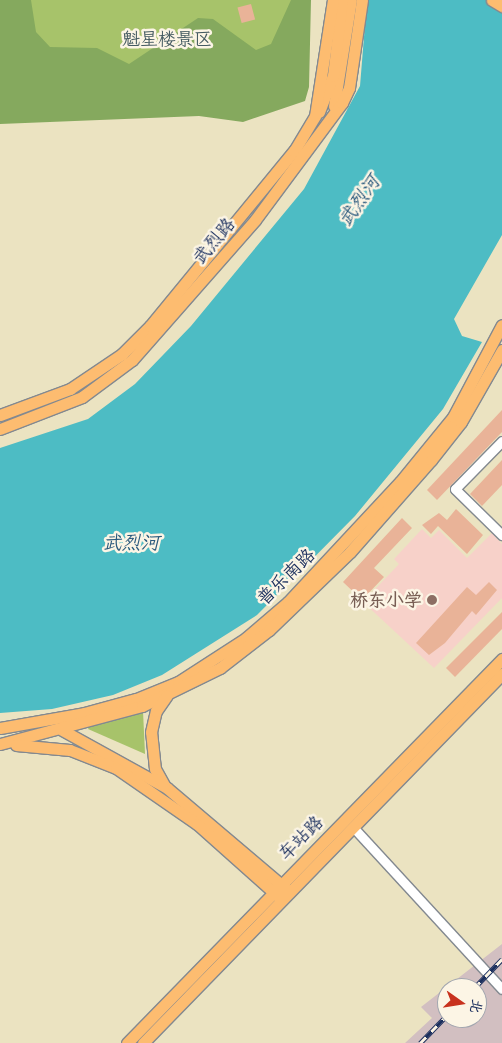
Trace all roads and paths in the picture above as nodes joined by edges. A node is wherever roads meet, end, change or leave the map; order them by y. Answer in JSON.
{"nodes":[{"id":1,"x":333,"y":0,"type":"edge"},
{"id":2,"x":342,"y":0,"type":"edge"},
{"id":3,"x":351,"y":0,"type":"edge"},
{"id":4,"x":362,"y":0,"type":"edge"},
{"id":5,"x":492,"y":0,"type":"edge"},
{"id":6,"x":502,"y":6,"type":"edge"},
{"id":7,"x":309,"y":128,"type":"junction"},
{"id":8,"x":319,"y":137,"type":"junction"},
{"id":9,"x":502,"y":325,"type":"edge"},
{"id":10,"x":502,"y":350,"type":"edge"},
{"id":11,"x":0,"y":415,"type":"edge"},
{"id":12,"x":0,"y":429,"type":"edge"},
{"id":13,"x":502,"y":441,"type":"edge"},
{"id":14,"x":502,"y":535,"type":"edge"},
{"id":15,"x":502,"y":659,"type":"edge"},
{"id":16,"x":502,"y":674,"type":"edge"},
{"id":17,"x":167,"y":695,"type":"junction"},
{"id":18,"x":0,"y":728,"type":"edge"},
{"id":19,"x":62,"y":730,"type":"junction"},
{"id":20,"x":1,"y":744,"type":"edge"},
{"id":21,"x":167,"y":788,"type":"junction"},
{"id":22,"x":353,"y":827,"type":"junction"},
{"id":23,"x":277,"y":888,"type":"junction"},
{"id":24,"x":286,"y":897,"type":"junction"},
{"id":25,"x":502,"y":989,"type":"edge"},
{"id":26,"x":127,"y":1043,"type":"edge"},
{"id":27,"x":143,"y":1043,"type":"edge"}],
"edges":[{"from":1,"to":7,"type":"main road","name":"武烈路"},
{"from":2,"to":7,"type":"main road"},
{"from":3,"to":8,"type":"main road"},
{"from":4,"to":8,"type":"main road","name":"武烈路"},
{"from":5,"to":6,"type":"main road"},
{"from":7,"to":11,"type":"main road","name":"武烈路"},
{"from":8,"to":12,"type":"main road","name":"武烈路"},
{"from":9,"to":18,"type":"main road","name":"普乐南路"},
{"from":10,"to":17,"type":"main road","name":"普乐南路"},
{"from":13,"to":14,"type":"street"},
{"from":15,"to":23,"type":"main road","name":"车站路"},
{"from":16,"to":22,"type":"main road","name":"车站路"},
{"from":17,"to":19,"type":"main road","name":"普乐南路"},
{"from":17,"to":21,"type":"main road"},
{"from":19,"to":20,"type":"main road","name":"普乐南路"},
{"from":19,"to":21,"type":"main road"},
{"from":20,"to":23,"type":"main road"},
{"from":21,"to":23,"type":"main road"},
{"from":22,"to":24,"type":"main road","name":"车站路"},
{"from":22,"to":25,"type":"street"},
{"from":23,"to":24,"type":"main road"},
{"from":23,"to":26,"type":"main road","name":"车站路"},
{"from":24,"to":27,"type":"main road","name":"车站路"}]}
